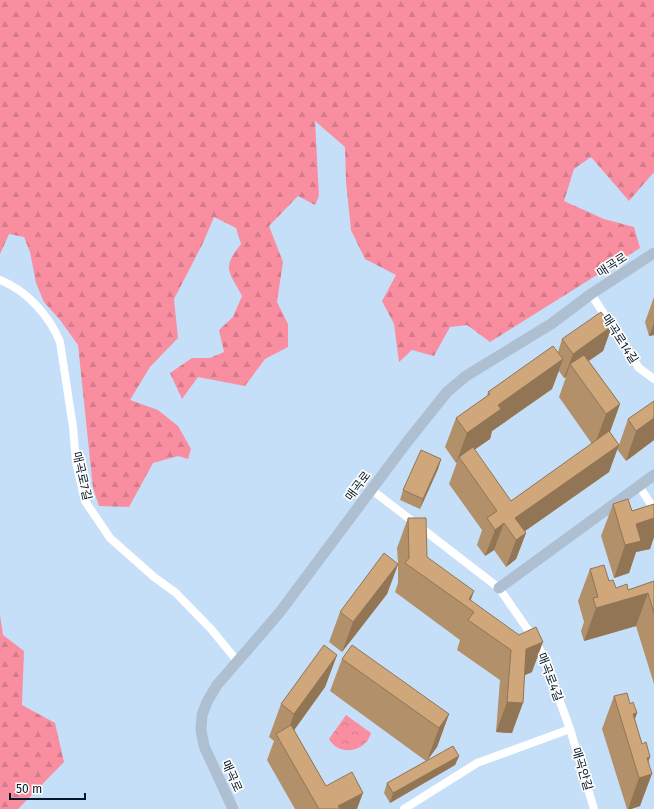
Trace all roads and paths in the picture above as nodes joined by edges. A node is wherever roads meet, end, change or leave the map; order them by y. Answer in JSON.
{"nodes":[{"id":1,"x":654,"y":253,"type":"edge"},
{"id":2,"x":0,"y":280,"type":"edge"},
{"id":3,"x":591,"y":294,"type":"junction"},
{"id":4,"x":654,"y":379,"type":"edge"},
{"id":5,"x":654,"y":475,"type":"edge"},
{"id":6,"x":639,"y":486,"type":"junction"},
{"id":7,"x":372,"y":490,"type":"junction"},
{"id":8,"x":654,"y":509,"type":"edge"},
{"id":9,"x":499,"y":588,"type":"junction"},
{"id":10,"x":238,"y":662,"type":"junction"},
{"id":11,"x":570,"y":729,"type":"junction"},
{"id":12,"x":233,"y":809,"type":"edge"},
{"id":13,"x":404,"y":809,"type":"edge"},
{"id":14,"x":594,"y":809,"type":"edge"}],
"edges":[{"from":1,"to":3,"type":"street","name":"매곡로"},
{"from":2,"to":10,"type":"street","name":"매곡로7길"},
{"from":3,"to":4,"type":"street","name":"매곡로14길"},
{"from":3,"to":7,"type":"street","name":"매곡로"},
{"from":5,"to":6,"type":"street"},
{"from":6,"to":8,"type":"street"},
{"from":6,"to":9,"type":"street"},
{"from":7,"to":9,"type":"street","name":"매곡로4길"},
{"from":7,"to":10,"type":"street","name":"매곡로"},
{"from":9,"to":11,"type":"street","name":"매곡로4길"},
{"from":10,"to":12,"type":"street","name":"매곡로"},
{"from":11,"to":13,"type":"street"},
{"from":11,"to":14,"type":"street","name":"매곡안길"}]}
